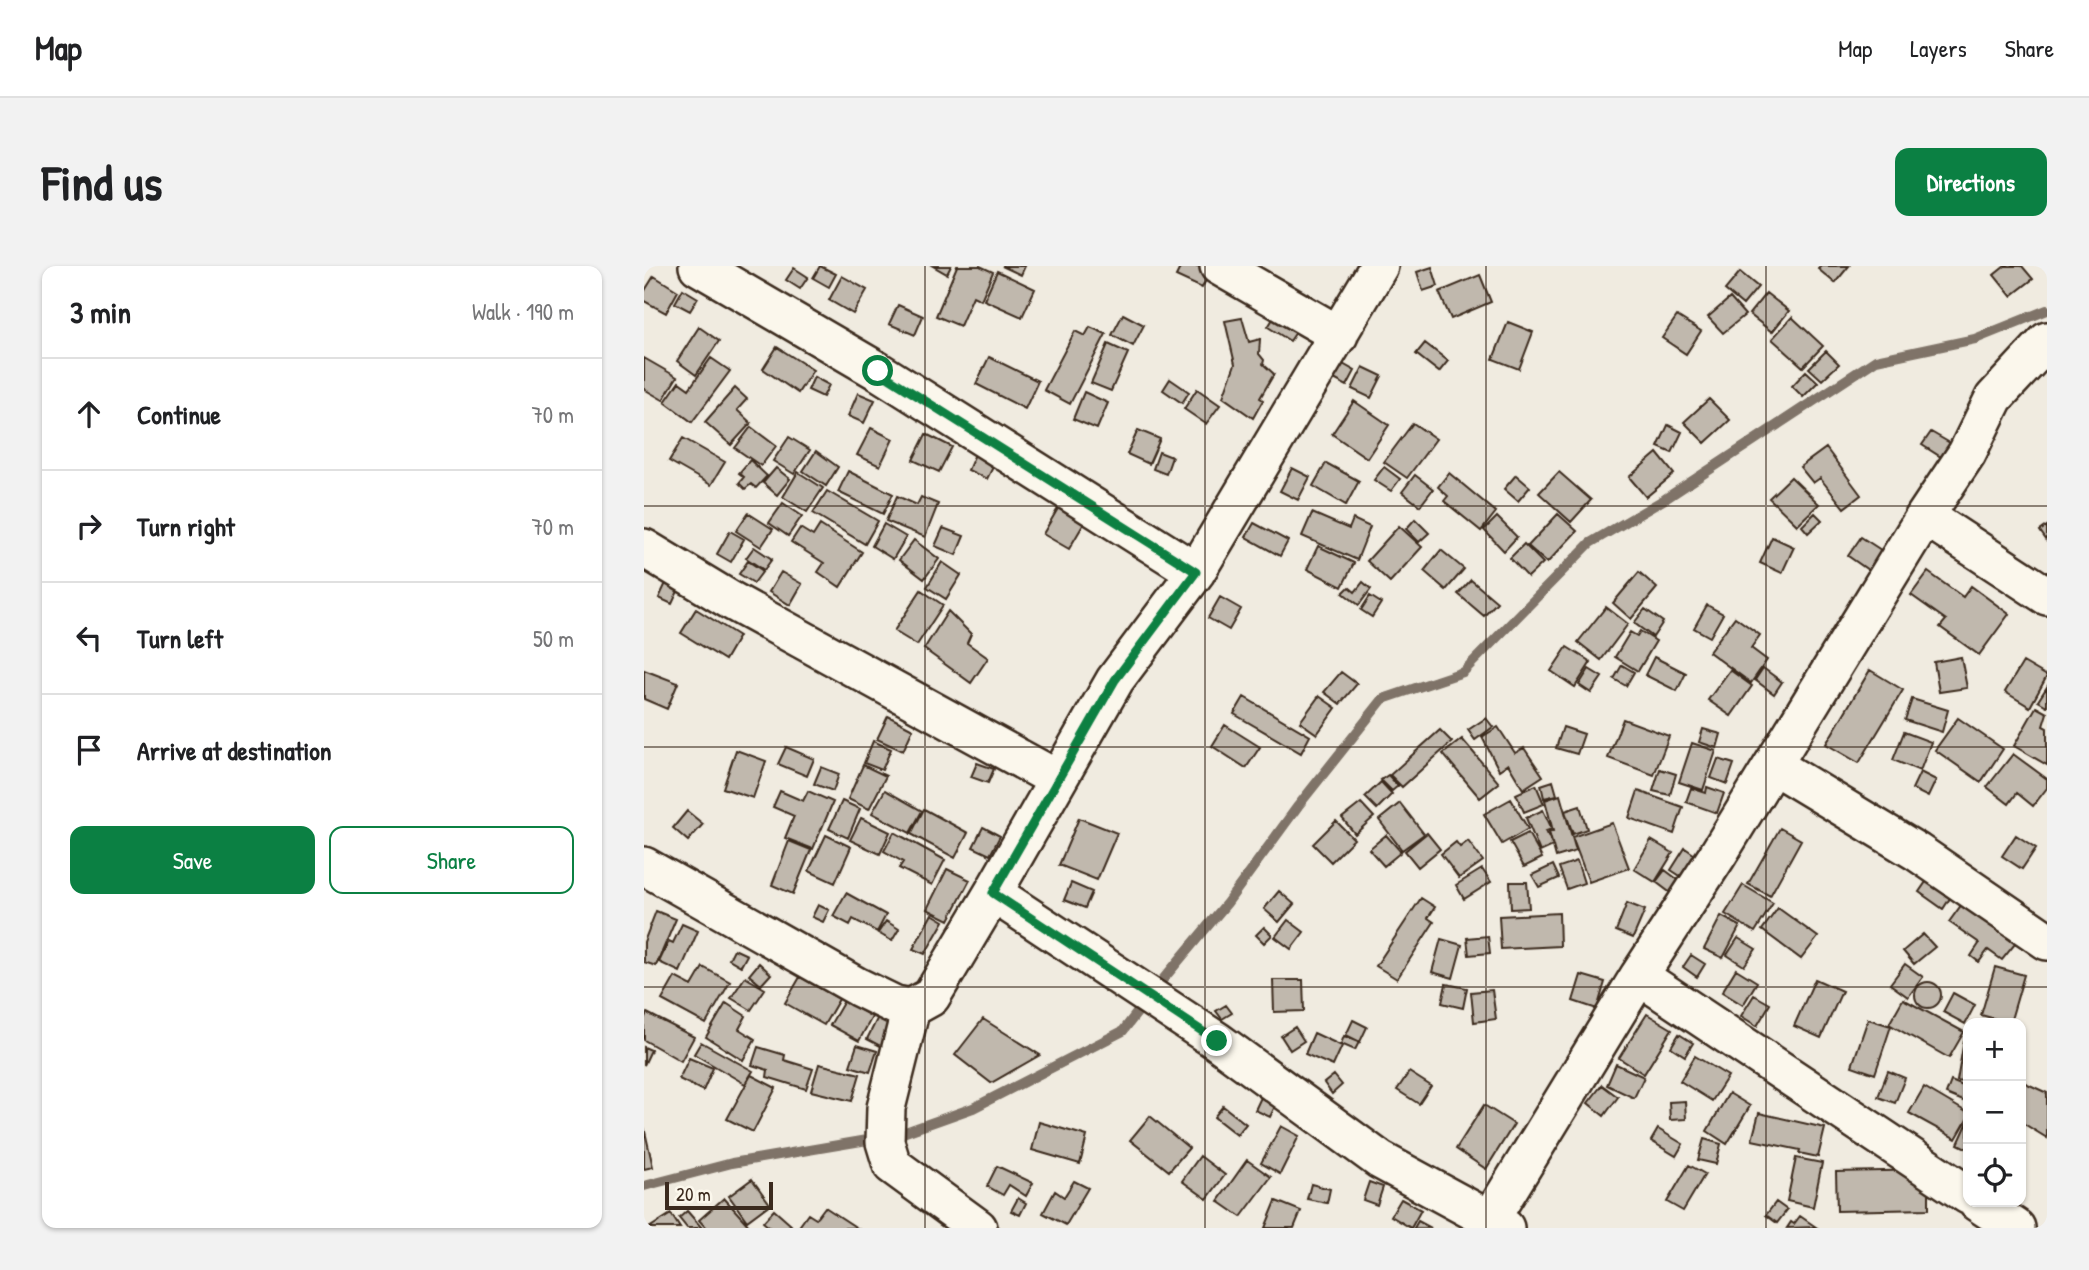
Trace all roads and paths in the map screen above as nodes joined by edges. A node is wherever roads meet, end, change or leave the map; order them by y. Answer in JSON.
{"nodes":[{"id":1,"x":698,"y":266,"type":"edge"},
{"id":2,"x":1219,"y":266,"type":"edge"},
{"id":3,"x":1379,"y":266,"type":"edge"},
{"id":4,"x":1339,"y":335,"type":"junction"},
{"id":5,"x":2047,"y":341,"type":"edge"},
{"id":6,"x":1925,"y":516,"type":"junction"},
{"id":7,"x":644,"y":548,"type":"edge"},
{"id":8,"x":1196,"y":572,"type":"junction"},
{"id":9,"x":2047,"y":596,"type":"edge"},
{"id":10,"x":1773,"y":765,"type":"junction"},
{"id":11,"x":1058,"y":779,"type":"junction"},
{"id":12,"x":644,"y":866,"type":"edge"},
{"id":13,"x":993,"y":893,"type":"junction"},
{"id":14,"x":2047,"y":940,"type":"edge"},
{"id":15,"x":1639,"y":976,"type":"junction"},
{"id":16,"x":911,"y":1007,"type":"junction"},
{"id":17,"x":1963,"y":1192,"type":"edge"},
{"id":18,"x":1985,"y":1207,"type":"edge"},
{"id":19,"x":1493,"y":1225,"type":"edge"},
{"id":20,"x":978,"y":1228,"type":"edge"},
{"id":21,"x":2016,"y":1228,"type":"edge"}],
"edges":[{"from":1,"to":8,"type":"street"},
{"from":2,"to":4,"type":"street"},
{"from":3,"to":4,"type":"street"},
{"from":4,"to":8,"type":"street"},
{"from":5,"to":6,"type":"street"},
{"from":6,"to":9,"type":"street"},
{"from":6,"to":10,"type":"street"},
{"from":7,"to":11,"type":"street"},
{"from":8,"to":11,"type":"street"},
{"from":10,"to":14,"type":"street"},
{"from":10,"to":15,"type":"street"},
{"from":11,"to":13,"type":"street"},
{"from":12,"to":16,"type":"street"},
{"from":13,"to":16,"type":"street"},
{"from":13,"to":19,"type":"street"},
{"from":15,"to":17,"type":"street"},
{"from":15,"to":19,"type":"street"},
{"from":16,"to":20,"type":"street"},
{"from":18,"to":21,"type":"street"}]}
